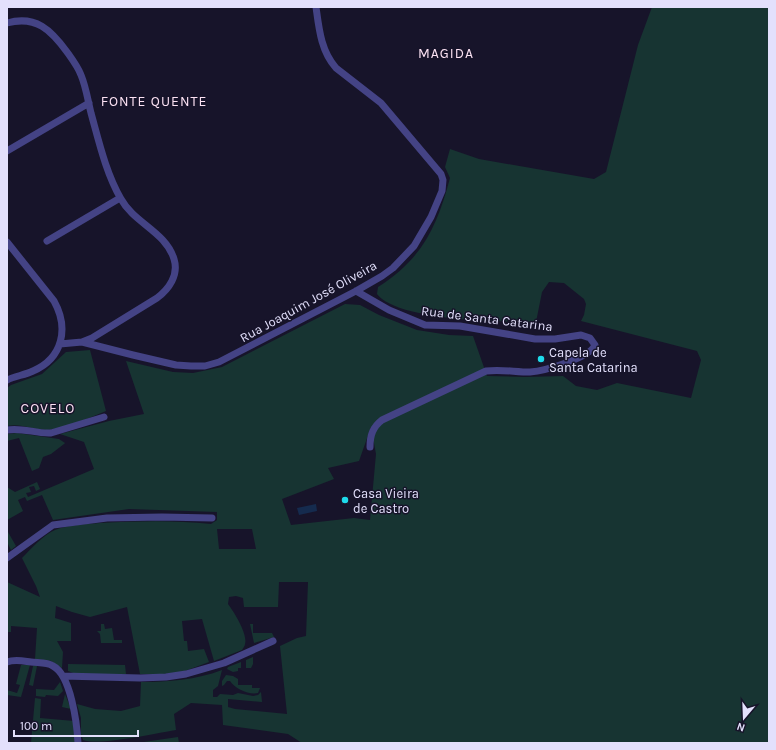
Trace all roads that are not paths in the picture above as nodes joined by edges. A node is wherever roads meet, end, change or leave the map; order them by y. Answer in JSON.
{"nodes":[{"id":1,"x":316,"y":7,"type":"edge"},
{"id":2,"x":7,"y":23,"type":"edge"},
{"id":3,"x":89,"y":103,"type":"junction"},
{"id":4,"x":7,"y":151,"type":"edge"},
{"id":5,"x":120,"y":198,"type":"junction"},
{"id":6,"x":47,"y":241,"type":"dead end"},
{"id":7,"x":7,"y":242,"type":"edge"},
{"id":8,"x":356,"y":291,"type":"junction"},
{"id":9,"x":82,"y":342,"type":"junction"},
{"id":10,"x":60,"y":344,"type":"junction"},
{"id":11,"x":7,"y":380,"type":"edge"},
{"id":12,"x":104,"y":417,"type":"dead end"},
{"id":13,"x":7,"y":430,"type":"edge"},
{"id":14,"x":370,"y":447,"type":"dead end"},
{"id":15,"x":212,"y":518,"type":"dead end"},
{"id":16,"x":7,"y":558,"type":"edge"},
{"id":17,"x":273,"y":641,"type":"dead end"},
{"id":18,"x":7,"y":662,"type":"edge"},
{"id":19,"x":63,"y":676,"type":"junction"},
{"id":20,"x":78,"y":743,"type":"edge"}],
"edges":[{"from":1,"to":8,"type":"street","name":"Rua Joaquim José Oliveira"},
{"from":2,"to":3,"type":"street"},
{"from":3,"to":4,"type":"street"},
{"from":3,"to":5,"type":"street"},
{"from":5,"to":6,"type":"street"},
{"from":5,"to":9,"type":"street"},
{"from":7,"to":10,"type":"street"},
{"from":8,"to":9,"type":"street","name":"Rua Joaquim José Oliveira"},
{"from":8,"to":14,"type":"street","name":"Rua de Santa Catarina"},
{"from":9,"to":10,"type":"street"},
{"from":10,"to":11,"type":"street"},
{"from":12,"to":13,"type":"street"},
{"from":15,"to":16,"type":"street"},
{"from":17,"to":19,"type":"street"},
{"from":18,"to":19,"type":"street"},
{"from":19,"to":20,"type":"street"}]}
